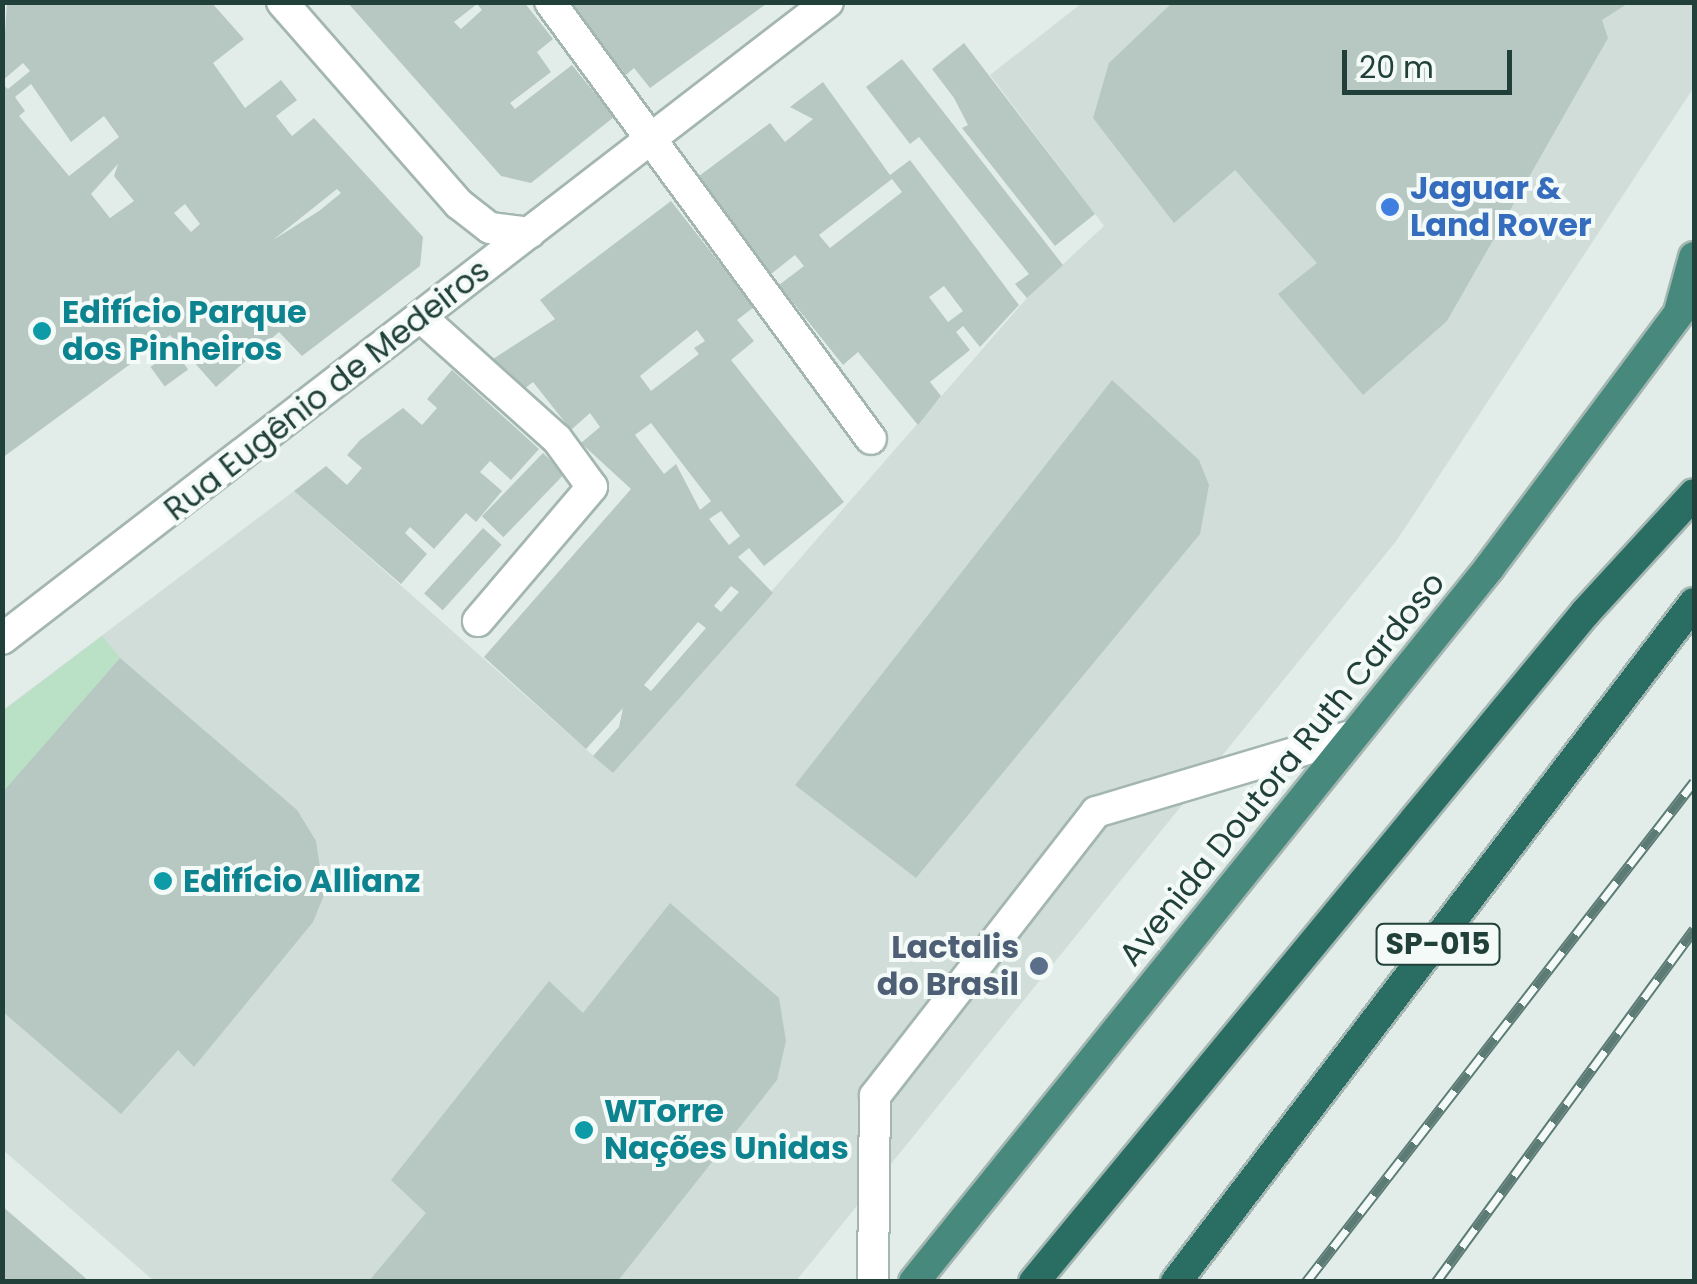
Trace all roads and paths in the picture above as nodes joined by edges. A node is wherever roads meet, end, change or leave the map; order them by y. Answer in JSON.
{"nodes":[{"id":1,"x":282,"y":2,"type":"edge"},
{"id":2,"x":550,"y":2,"type":"edge"},
{"id":3,"x":828,"y":2,"type":"edge"},
{"id":4,"x":654,"y":144,"type":"junction"},
{"id":5,"x":530,"y":233,"type":"junction"},
{"id":6,"x":1694,"y":257,"type":"edge"},
{"id":7,"x":1686,"y":306,"type":"edge"},
{"id":8,"x":422,"y":318,"type":"junction"},
{"id":9,"x":872,"y":439,"type":"dead end"},
{"id":10,"x":1694,"y":494,"type":"edge"},
{"id":11,"x":1694,"y":603,"type":"edge"},
{"id":12,"x":478,"y":621,"type":"dead end"},
{"id":13,"x":2,"y":639,"type":"edge"},
{"id":14,"x":1354,"y":736,"type":"junction"},
{"id":15,"x":873,"y":1282,"type":"edge"},
{"id":16,"x":914,"y":1282,"type":"edge"},
{"id":17,"x":1034,"y":1282,"type":"edge"},
{"id":18,"x":1176,"y":1282,"type":"edge"}],
"edges":[{"from":1,"to":5,"type":"street"},
{"from":2,"to":4,"type":"street"},
{"from":3,"to":4,"type":"street","name":"Rua Eugênio de Medeiros"},
{"from":4,"to":5,"type":"street","name":"Rua Eugênio de Medeiros"},
{"from":4,"to":9,"type":"street"},
{"from":5,"to":8,"type":"street","name":"Rua Eugênio de Medeiros"},
{"from":6,"to":7,"type":"highway"},
{"from":7,"to":14,"type":"highway","name":"Avenida Doutora Ruth Cardoso"},
{"from":8,"to":12,"type":"street"},
{"from":8,"to":13,"type":"street","name":"Rua Eugênio de Medeiros"},
{"from":10,"to":17,"type":"highway"},
{"from":11,"to":18,"type":"highway","number":"SP-015"},
{"from":14,"to":15,"type":"street"},
{"from":14,"to":16,"type":"highway","name":"Avenida Doutora Ruth Cardoso"}]}
